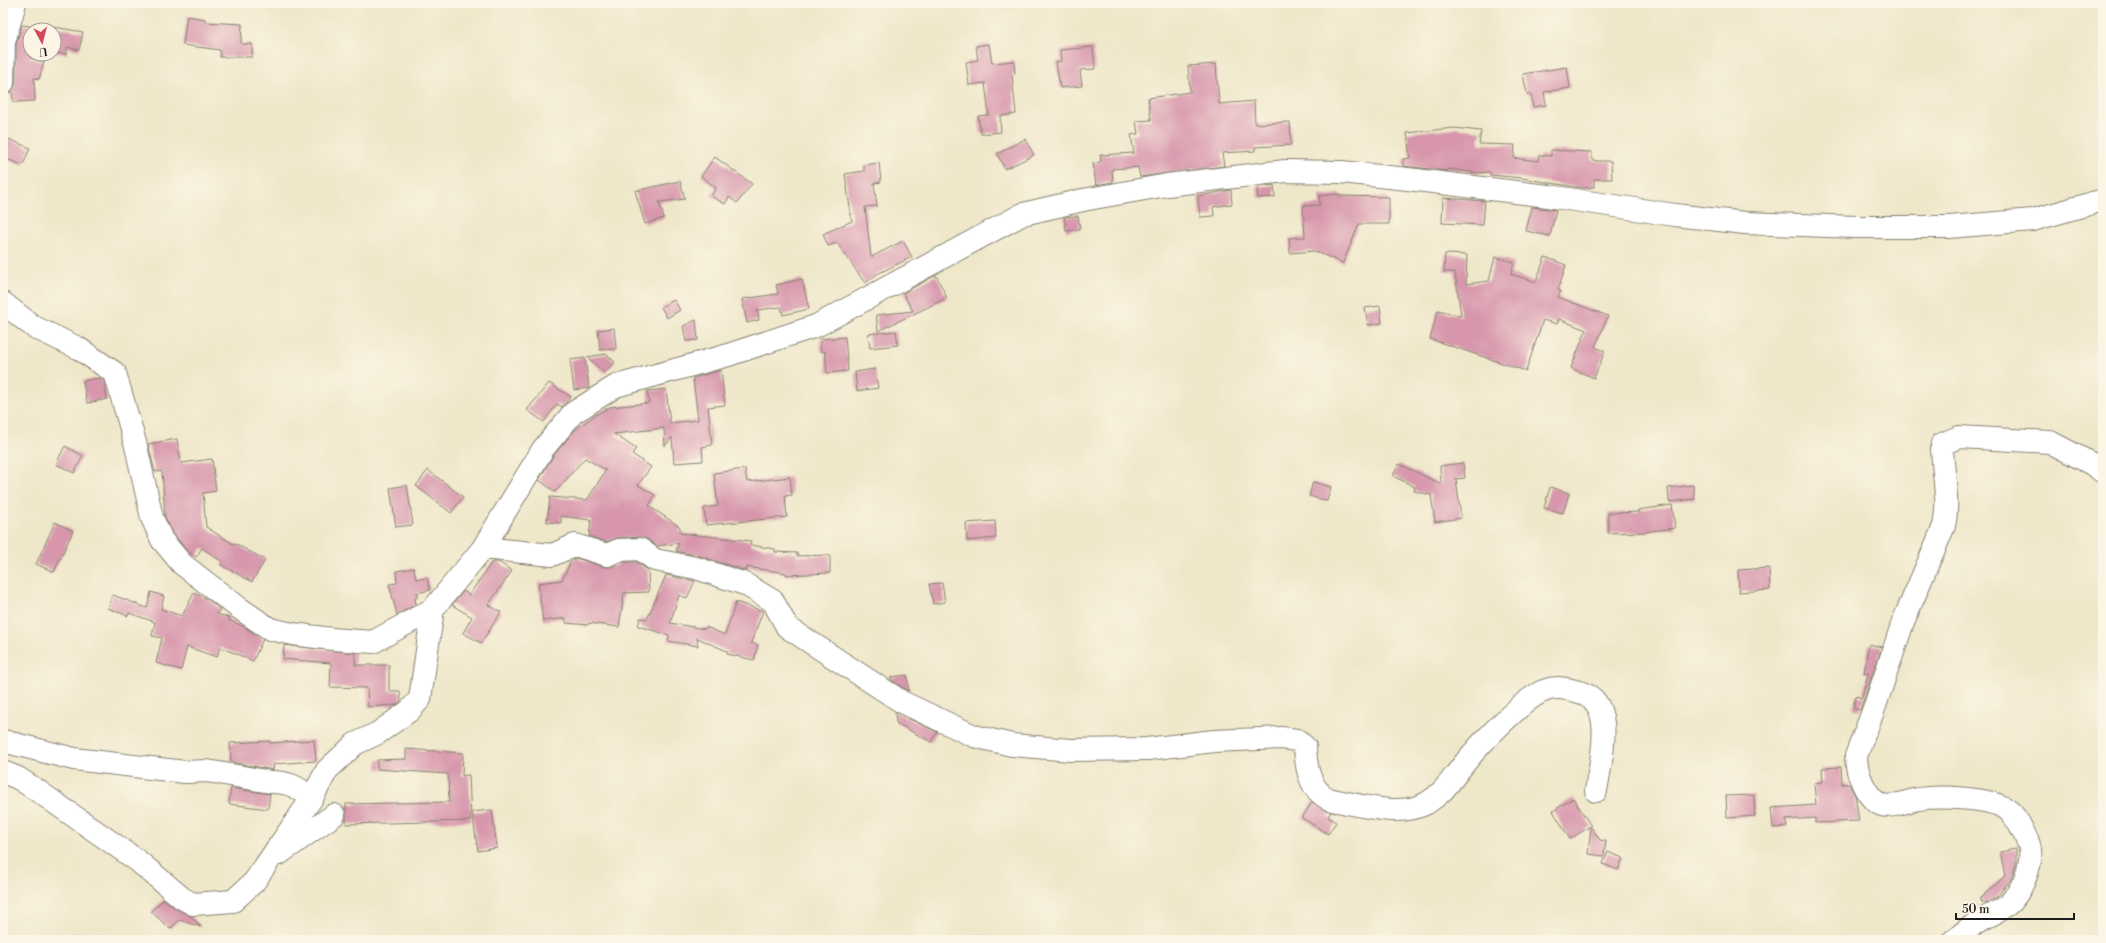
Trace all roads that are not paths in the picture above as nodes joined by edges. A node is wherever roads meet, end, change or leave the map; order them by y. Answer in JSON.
{"nodes":[{"id":1,"x":15,"y":3,"type":"edge"},
{"id":2,"x":3,"y":84,"type":"edge"},
{"id":3,"x":2103,"y":200,"type":"edge"},
{"id":4,"x":3,"y":304,"type":"edge"},
{"id":5,"x":2103,"y":472,"type":"edge"},
{"id":6,"x":483,"y":548,"type":"junction"},
{"id":7,"x":433,"y":609,"type":"junction"},
{"id":8,"x":3,"y":741,"type":"edge"},
{"id":9,"x":3,"y":772,"type":"edge"},
{"id":10,"x":1596,"y":791,"type":"dead end"},
{"id":11,"x":312,"y":798,"type":"junction"},
{"id":12,"x":334,"y":815,"type":"dead end"},
{"id":13,"x":265,"y":864,"type":"junction"},
{"id":14,"x":1954,"y":940,"type":"edge"}],
"edges":[{"from":1,"to":2,"type":"street"},
{"from":3,"to":6,"type":"street"},
{"from":4,"to":7,"type":"street"},
{"from":5,"to":14,"type":"street"},
{"from":6,"to":7,"type":"street"},
{"from":6,"to":10,"type":"street"},
{"from":7,"to":11,"type":"street"},
{"from":8,"to":11,"type":"street"},
{"from":9,"to":13,"type":"street"},
{"from":11,"to":13,"type":"street"},
{"from":12,"to":13,"type":"street"}]}
